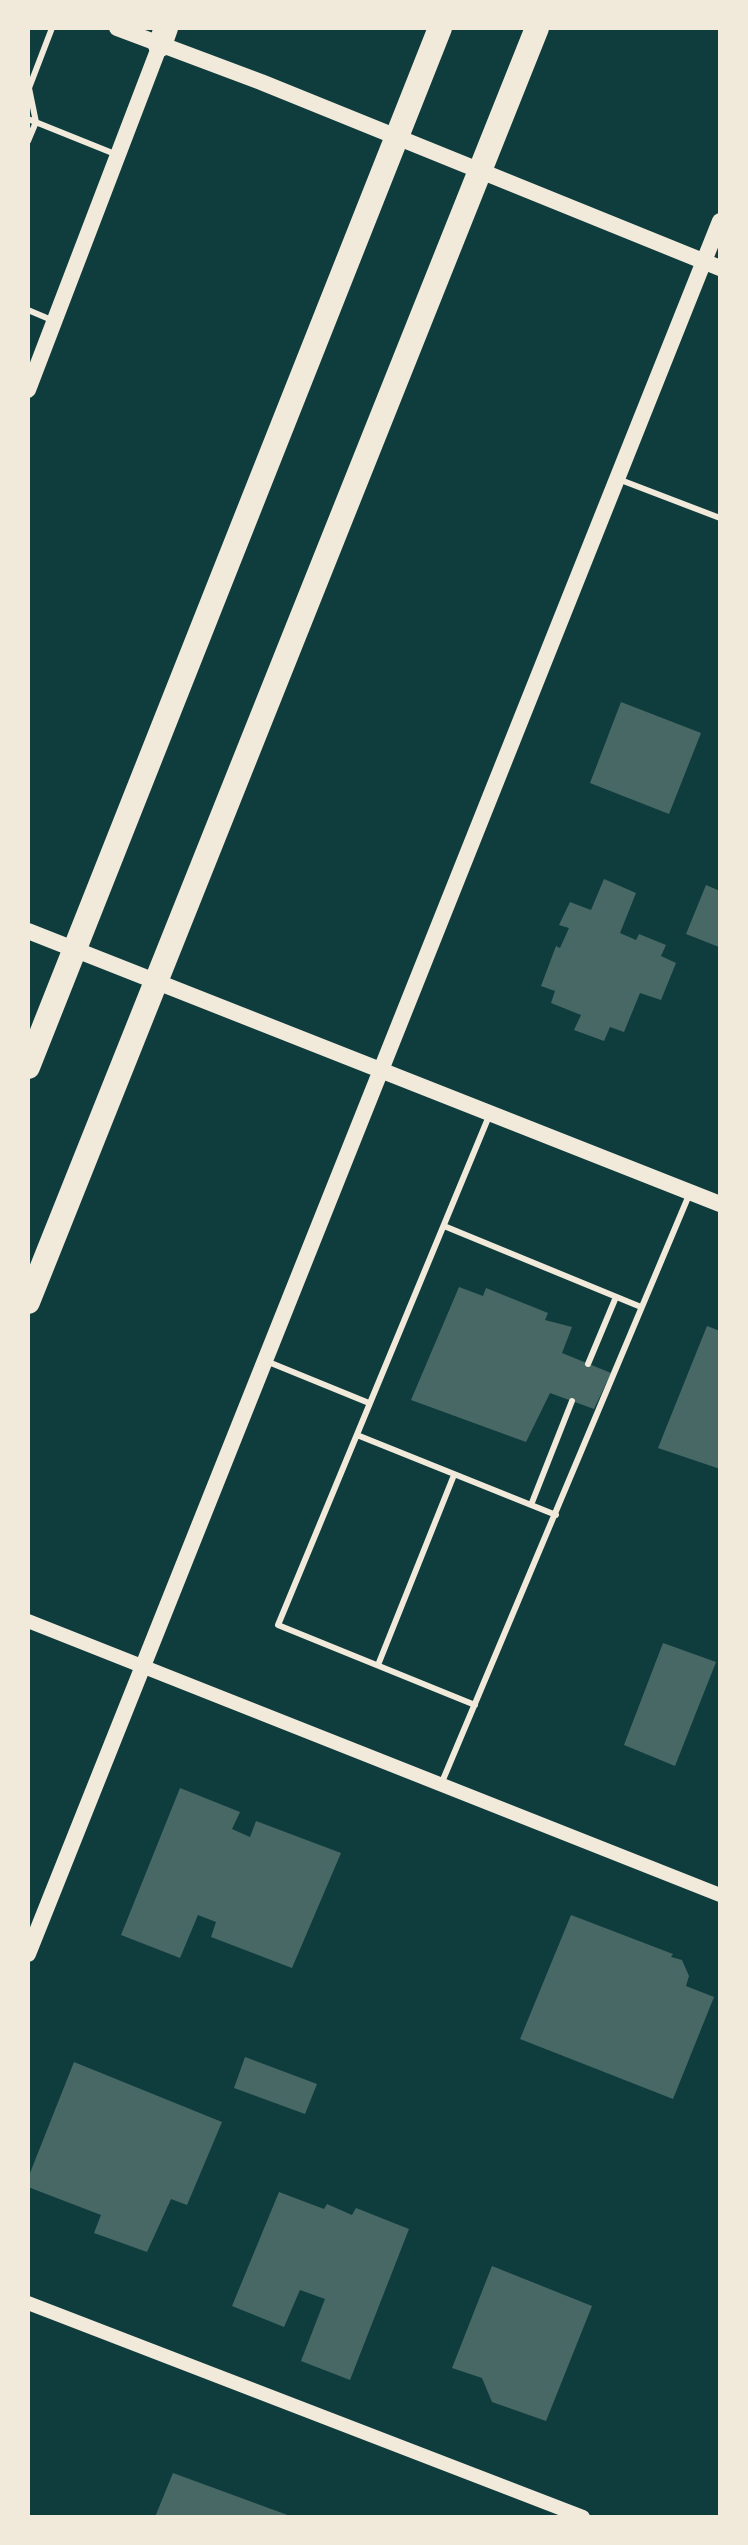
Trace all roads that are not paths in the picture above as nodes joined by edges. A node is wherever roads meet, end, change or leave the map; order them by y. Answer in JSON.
{"nodes":[{"id":1,"x":52,"y":28,"type":"edge"},
{"id":2,"x":117,"y":28,"type":"edge"},
{"id":3,"x":440,"y":28,"type":"edge"},
{"id":4,"x":537,"y":28,"type":"edge"},
{"id":5,"x":163,"y":37,"type":"edge"},
{"id":6,"x":28,"y":119,"type":"edge"},
{"id":7,"x":36,"y":122,"type":"junction"},
{"id":8,"x":28,"y":141,"type":"edge"},
{"id":9,"x":118,"y":155,"type":"junction"},
{"id":10,"x":720,"y":221,"type":"edge"},
{"id":11,"x":712,"y":265,"type":"edge"},
{"id":12,"x":28,"y":310,"type":"edge"},
{"id":13,"x":54,"y":321,"type":"junction"},
{"id":14,"x":28,"y":390,"type":"edge"},
{"id":15,"x":618,"y":479,"type":"junction"},
{"id":16,"x":720,"y":518,"type":"edge"},
{"id":17,"x":28,"y":931,"type":"edge"},
{"id":18,"x":28,"y":1067,"type":"edge"},
{"id":19,"x":382,"y":1070,"type":"junction"},
{"id":20,"x":490,"y":1112,"type":"junction"},
{"id":21,"x":690,"y":1192,"type":"junction"},
{"id":22,"x":720,"y":1204,"type":"edge"},
{"id":23,"x":444,"y":1226,"type":"junction"},
{"id":24,"x":616,"y":1297,"type":"junction"},
{"id":25,"x":28,"y":1302,"type":"edge"},
{"id":26,"x":641,"y":1307,"type":"junction"},
{"id":27,"x":266,"y":1361,"type":"junction"},
{"id":28,"x":588,"y":1364,"type":"dead end"},
{"id":29,"x":572,"y":1401,"type":"dead end"},
{"id":30,"x":369,"y":1403,"type":"junction"},
{"id":31,"x":357,"y":1435,"type":"junction"},
{"id":32,"x":454,"y":1475,"type":"junction"},
{"id":33,"x":531,"y":1505,"type":"junction"},
{"id":34,"x":556,"y":1515,"type":"junction"},
{"id":35,"x":28,"y":1621,"type":"edge"},
{"id":36,"x":378,"y":1665,"type":"junction"},
{"id":37,"x":143,"y":1667,"type":"junction"},
{"id":38,"x":475,"y":1705,"type":"junction"},
{"id":39,"x":440,"y":1786,"type":"junction"},
{"id":40,"x":720,"y":1895,"type":"edge"},
{"id":41,"x":28,"y":1954,"type":"edge"},
{"id":42,"x":28,"y":2303,"type":"edge"},
{"id":43,"x":583,"y":2517,"type":"edge"}],
"edges":[{"from":1,"to":7,"type":"lane"},
{"from":2,"to":5,"type":"main road"},
{"from":3,"to":18,"type":"highway"},
{"from":4,"to":25,"type":"highway"},
{"from":5,"to":9,"type":"main road"},
{"from":5,"to":11,"type":"main road"},
{"from":6,"to":7,"type":"lane"},
{"from":7,"to":8,"type":"lane"},
{"from":7,"to":9,"type":"lane"},
{"from":9,"to":13,"type":"main road"},
{"from":10,"to":11,"type":"main road"},
{"from":11,"to":15,"type":"main road"},
{"from":12,"to":13,"type":"lane"},
{"from":13,"to":14,"type":"main road"},
{"from":15,"to":16,"type":"lane"},
{"from":15,"to":19,"type":"main road"},
{"from":17,"to":19,"type":"main road"},
{"from":19,"to":20,"type":"main road"},
{"from":19,"to":27,"type":"main road"},
{"from":20,"to":21,"type":"main road"},
{"from":20,"to":23,"type":"lane"},
{"from":21,"to":22,"type":"main road"},
{"from":21,"to":26,"type":"lane"},
{"from":23,"to":24,"type":"lane"},
{"from":23,"to":30,"type":"lane"},
{"from":24,"to":26,"type":"lane"},
{"from":24,"to":28,"type":"lane"},
{"from":26,"to":34,"type":"lane"},
{"from":27,"to":30,"type":"lane"},
{"from":27,"to":37,"type":"main road"},
{"from":29,"to":33,"type":"lane"},
{"from":30,"to":31,"type":"lane"},
{"from":31,"to":32,"type":"lane"},
{"from":31,"to":36,"type":"lane"},
{"from":32,"to":33,"type":"lane"},
{"from":32,"to":36,"type":"lane"},
{"from":33,"to":34,"type":"lane"},
{"from":34,"to":38,"type":"lane"},
{"from":35,"to":37,"type":"street"},
{"from":36,"to":38,"type":"lane"},
{"from":37,"to":39,"type":"street"},
{"from":37,"to":41,"type":"main road"},
{"from":38,"to":39,"type":"lane"},
{"from":39,"to":40,"type":"street"},
{"from":42,"to":43,"type":"street"}]}
